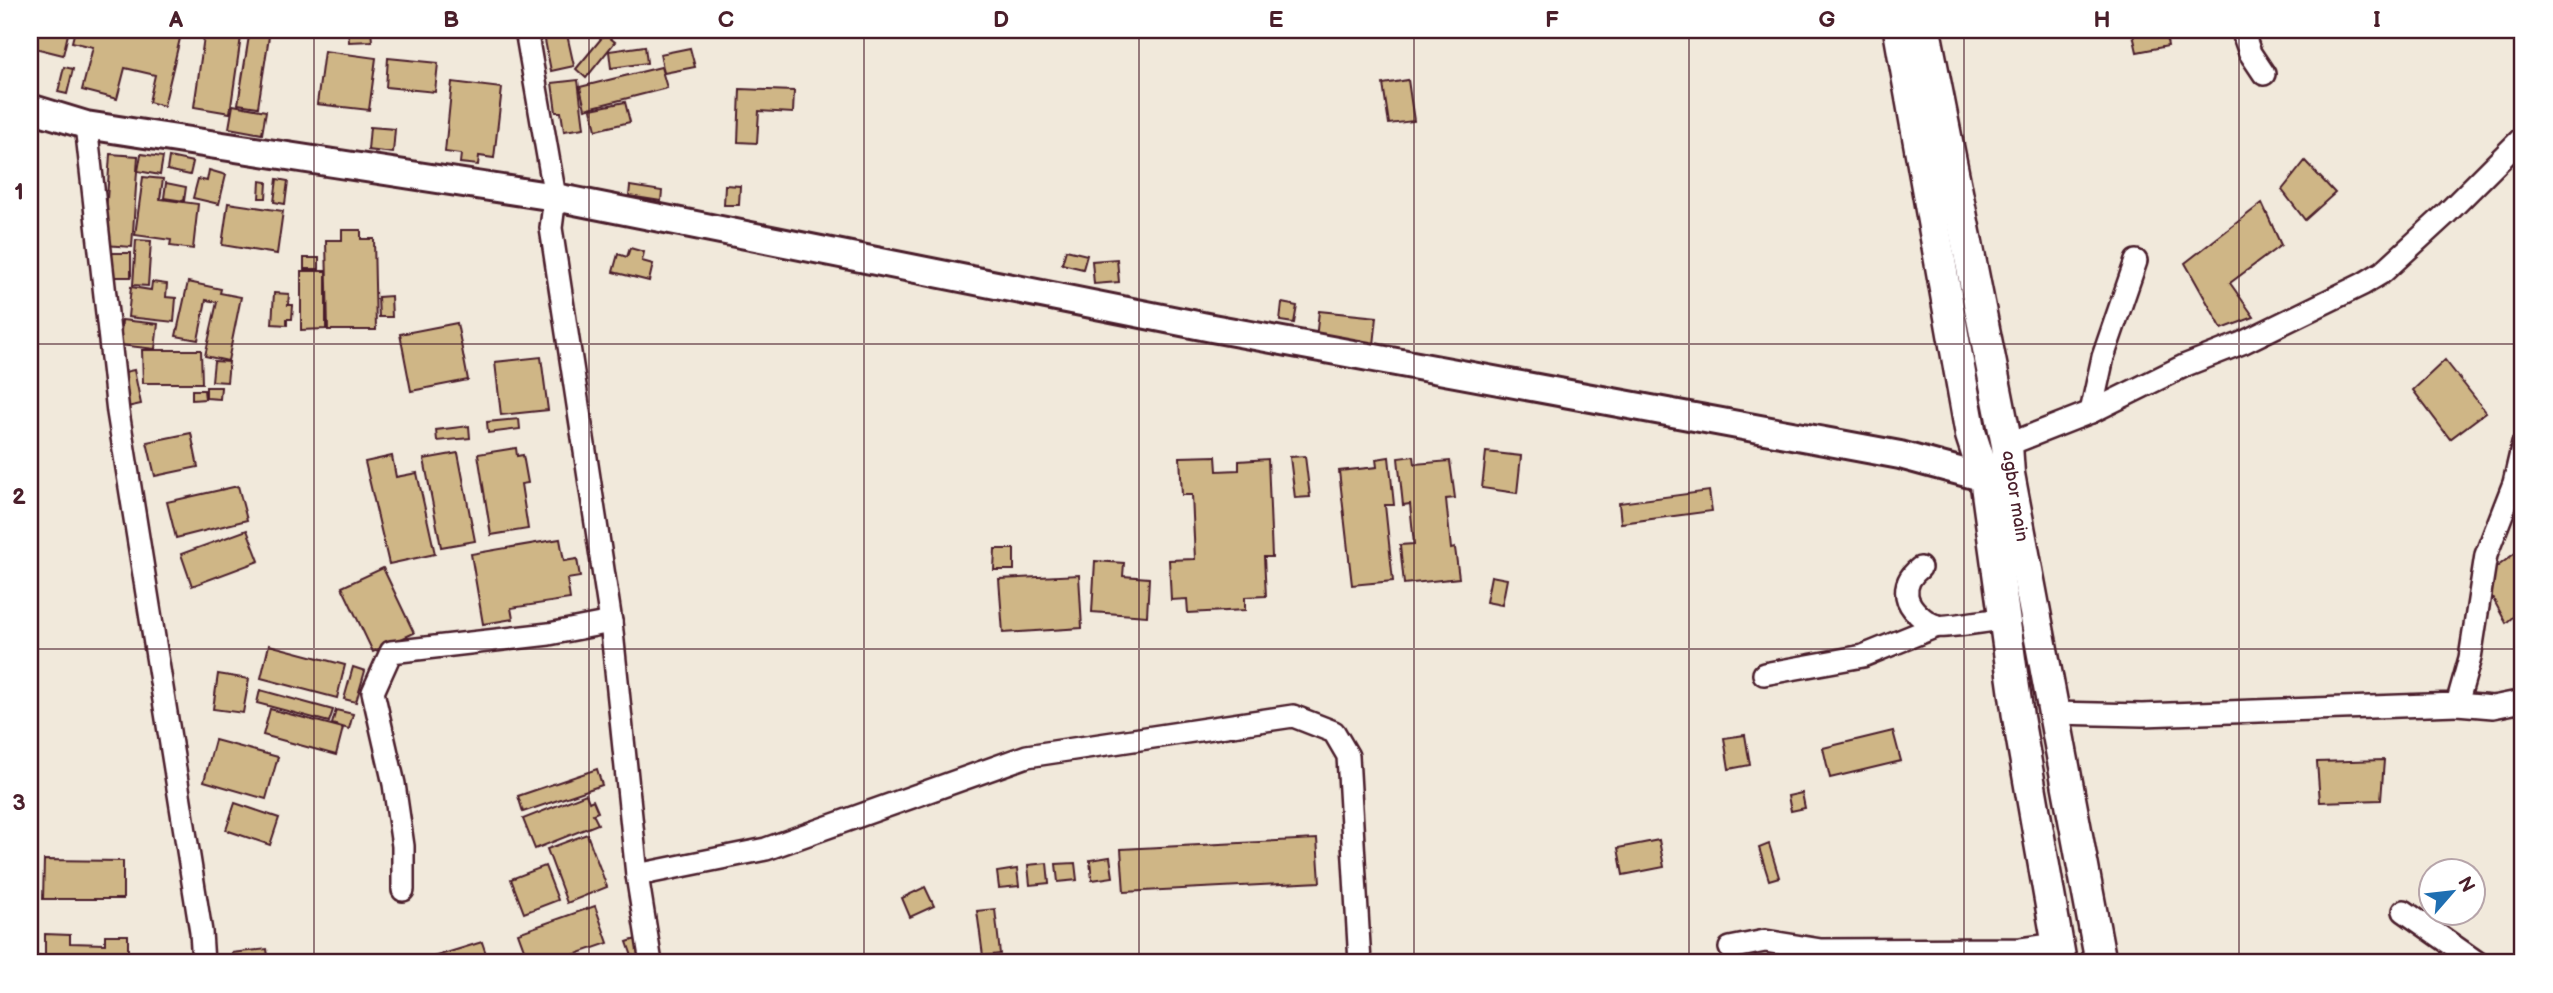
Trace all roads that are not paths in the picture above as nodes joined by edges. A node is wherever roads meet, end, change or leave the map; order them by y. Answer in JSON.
{"nodes":[{"id":1,"x":526,"y":30,"type":"edge"},
{"id":2,"x":1899,"y":30,"type":"edge"},
{"id":3,"x":1925,"y":30,"type":"edge"},
{"id":4,"x":2242,"y":30,"type":"edge"},
{"id":5,"x":2264,"y":74,"type":"dead end"},
{"id":6,"x":30,"y":108,"type":"edge"},
{"id":7,"x":86,"y":125,"type":"junction"},
{"id":8,"x":2523,"y":137,"type":"edge"},
{"id":9,"x":1940,"y":180,"type":"junction"},
{"id":10,"x":555,"y":197,"type":"junction"},
{"id":11,"x":2136,"y":261,"type":"dead end"},
{"id":12,"x":2091,"y":412,"type":"junction"},
{"id":13,"x":2523,"y":444,"type":"edge"},
{"id":14,"x":2007,"y":445,"type":"junction"},
{"id":15,"x":1985,"y":478,"type":"junction"},
{"id":16,"x":1920,"y":568,"type":"dead end"},
{"id":17,"x":2003,"y":619,"type":"junction"},
{"id":18,"x":611,"y":622,"type":"junction"},
{"id":19,"x":1937,"y":626,"type":"junction"},
{"id":20,"x":1764,"y":674,"type":"dead end"},
{"id":21,"x":2523,"y":701,"type":"edge"},
{"id":22,"x":2456,"y":704,"type":"junction"},
{"id":23,"x":2053,"y":713,"type":"junction"},
{"id":24,"x":638,"y":875,"type":"junction"},
{"id":25,"x":403,"y":890,"type":"dead end"},
{"id":26,"x":2404,"y":911,"type":"dead end"},
{"id":27,"x":1730,"y":948,"type":"dead end"},
{"id":28,"x":2059,"y":954,"type":"edge"},
{"id":29,"x":1961,"y":956,"type":"edge"},
{"id":30,"x":2023,"y":956,"type":"edge"},
{"id":31,"x":203,"y":963,"type":"edge"},
{"id":32,"x":651,"y":963,"type":"edge"},
{"id":33,"x":1360,"y":963,"type":"edge"},
{"id":34,"x":2101,"y":963,"type":"edge"},
{"id":35,"x":2478,"y":963,"type":"edge"}],
"edges":[{"from":1,"to":10,"type":"street"},
{"from":2,"to":9,"type":"main road","name":"agbor main"},
{"from":3,"to":9,"type":"main road","name":"agbor main"},
{"from":4,"to":5,"type":"street"},
{"from":6,"to":7,"type":"street"},
{"from":7,"to":10,"type":"street"},
{"from":7,"to":31,"type":"street"},
{"from":8,"to":12,"type":"street"},
{"from":9,"to":14,"type":"main road","name":"agbor main"},
{"from":9,"to":15,"type":"main road","name":"agbor main"},
{"from":10,"to":15,"type":"street"},
{"from":10,"to":18,"type":"street"},
{"from":11,"to":12,"type":"street"},
{"from":12,"to":14,"type":"street"},
{"from":13,"to":22,"type":"street"},
{"from":14,"to":23,"type":"main road","name":"agbor main"},
{"from":15,"to":17,"type":"main road","name":"agbor main"},
{"from":16,"to":19,"type":"street"},
{"from":17,"to":19,"type":"street"},
{"from":17,"to":28,"type":"main road","name":"agbor main"},
{"from":18,"to":24,"type":"street"},
{"from":18,"to":25,"type":"street"},
{"from":19,"to":20,"type":"street"},
{"from":21,"to":22,"type":"street"},
{"from":22,"to":23,"type":"street"},
{"from":23,"to":34,"type":"main road","name":"agbor main"},
{"from":24,"to":32,"type":"street"},
{"from":24,"to":33,"type":"street"},
{"from":26,"to":35,"type":"street"},
{"from":27,"to":29,"type":"street"},
{"from":28,"to":30,"type":"street"},
{"from":29,"to":30,"type":"street"}]}
